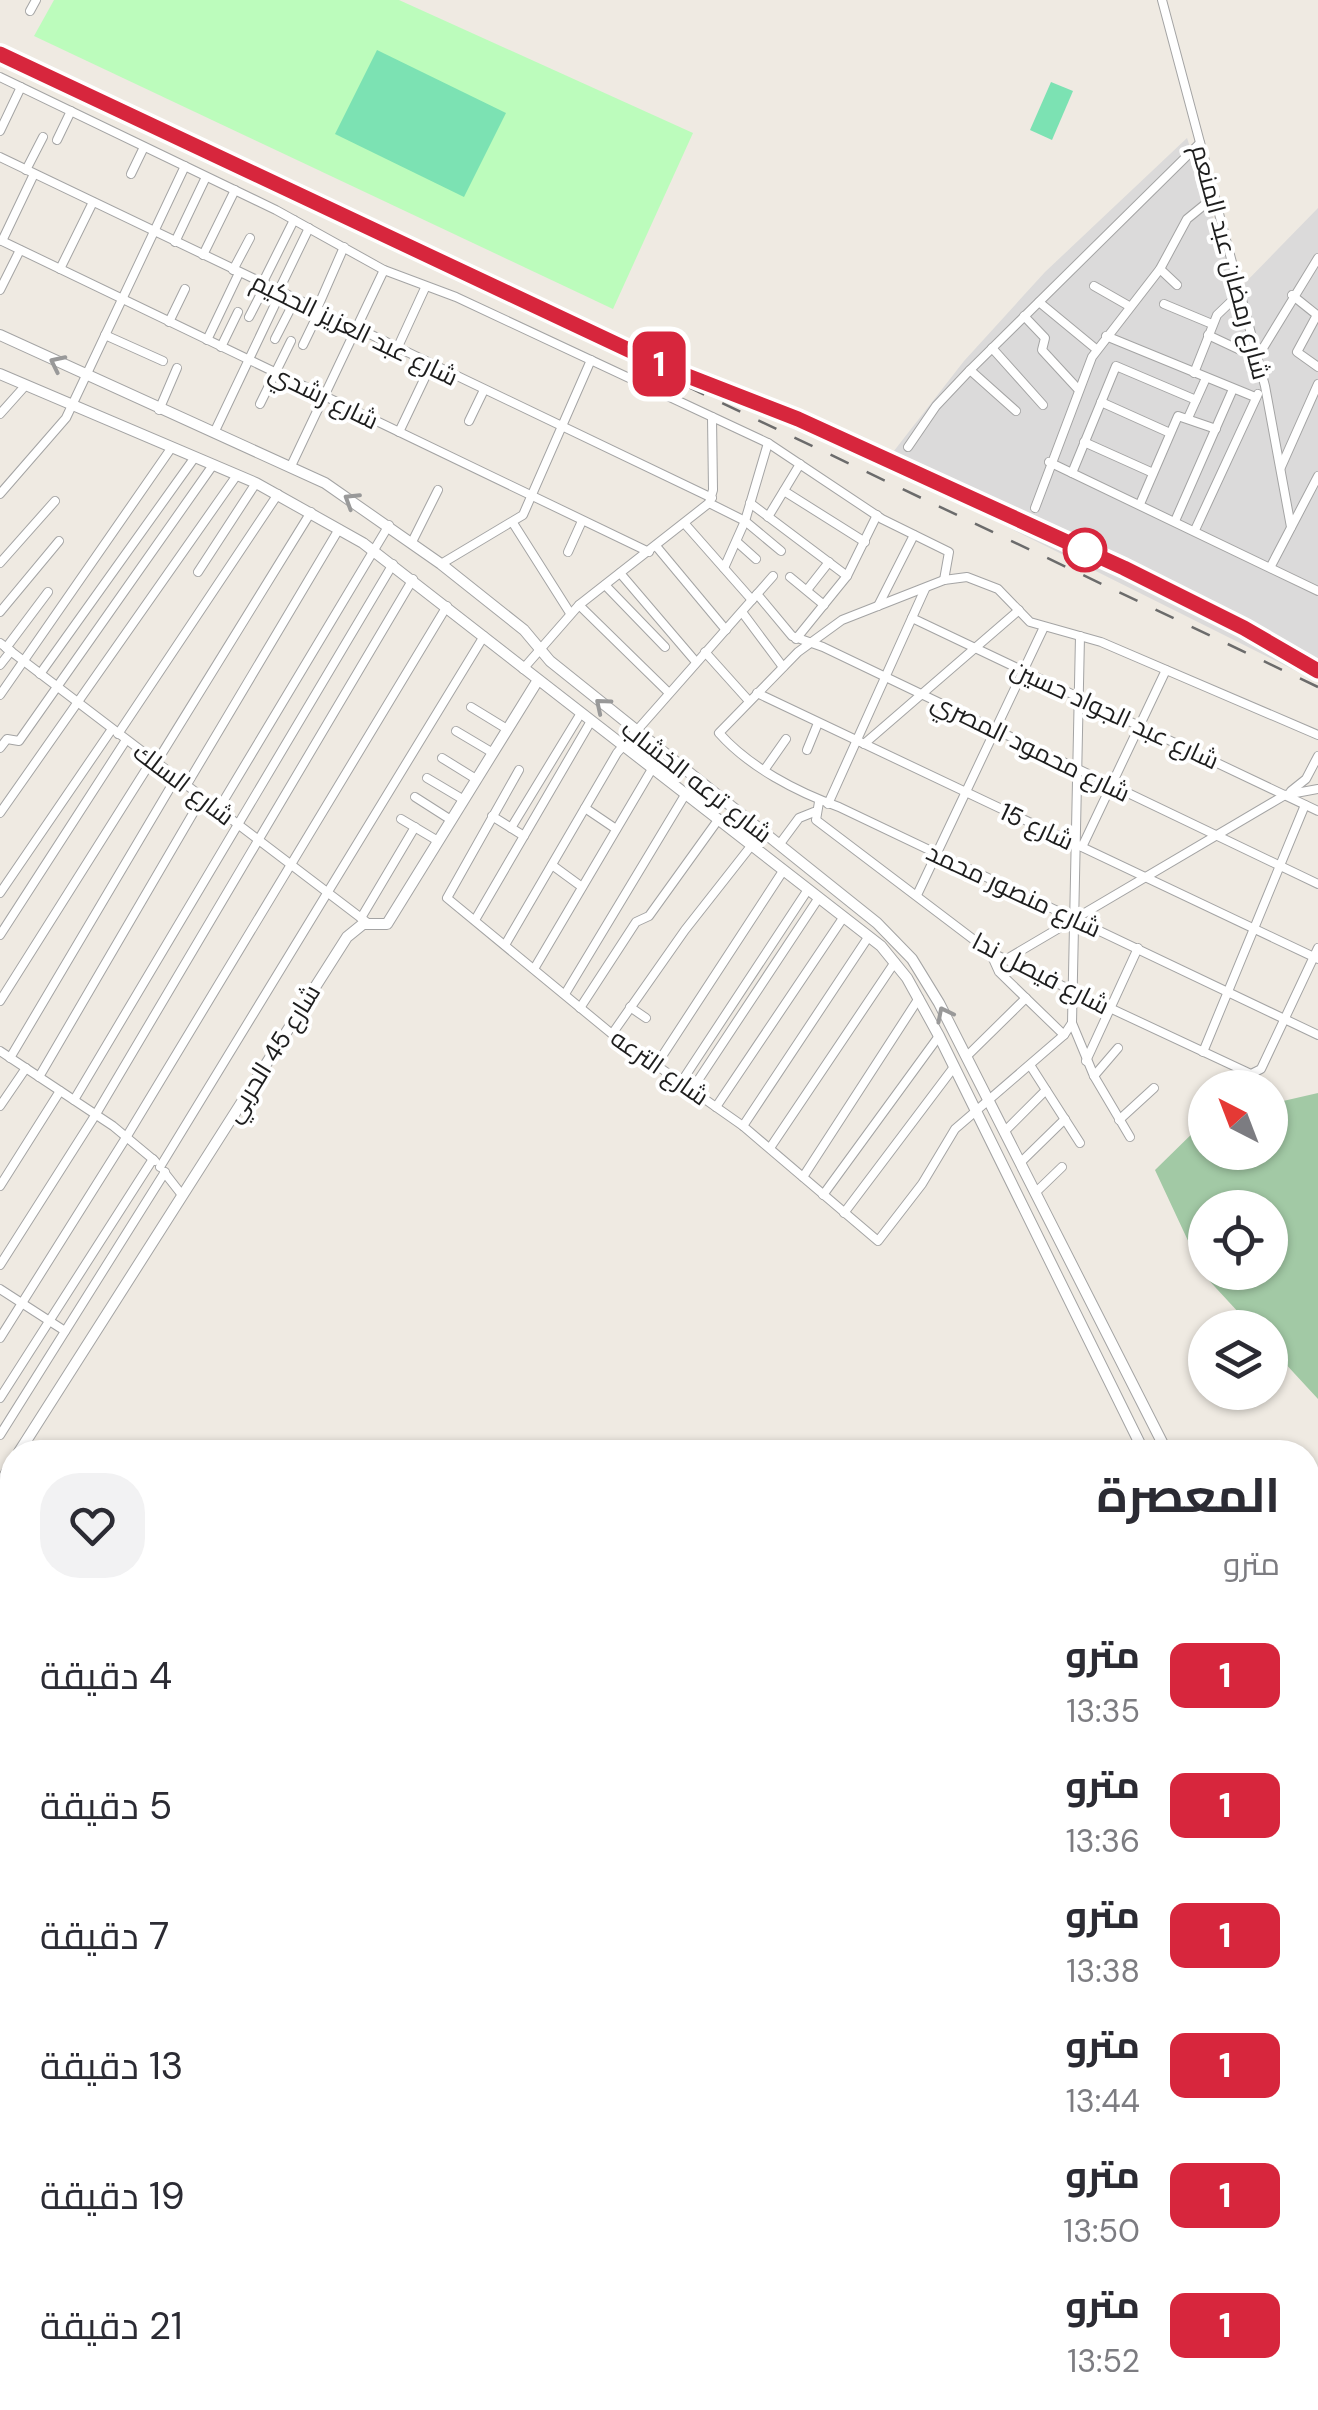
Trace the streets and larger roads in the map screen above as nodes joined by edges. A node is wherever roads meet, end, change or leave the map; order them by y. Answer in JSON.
{"nodes":[{"id":1,"x":36,"y":0,"type":"edge"},
{"id":2,"x":1162,"y":0,"type":"edge"},
{"id":3,"x":30,"y":12,"type":"dead end"},
{"id":4,"x":0,"y":76,"type":"edge"},
{"id":5,"x":21,"y":87,"type":"junction"},
{"id":6,"x":71,"y":111,"type":"junction"},
{"id":7,"x":0,"y":131,"type":"edge"},
{"id":8,"x":42,"y":137,"type":"dead end"},
{"id":9,"x":56,"y":140,"type":"dead end"},
{"id":10,"x":1200,"y":143,"type":"junction"},
{"id":11,"x":144,"y":147,"type":"junction"},
{"id":12,"x":0,"y":157,"type":"edge"},
{"id":13,"x":185,"y":166,"type":"junction"},
{"id":14,"x":30,"y":172,"type":"junction"},
{"id":15,"x":131,"y":174,"type":"dead end"},
{"id":16,"x":206,"y":176,"type":"junction"},
{"id":17,"x":235,"y":190,"type":"junction"},
{"id":18,"x":1214,"y":196,"type":"junction"},
{"id":19,"x":94,"y":202,"type":"junction"},
{"id":20,"x":294,"y":220,"type":"junction"},
{"id":21,"x":310,"y":228,"type":"junction"},
{"id":22,"x":154,"y":231,"type":"junction"},
{"id":23,"x":250,"y":238,"type":"dead end"},
{"id":24,"x":1,"y":241,"type":"edge"},
{"id":25,"x":176,"y":242,"type":"junction"},
{"id":26,"x":344,"y":248,"type":"junction"},
{"id":27,"x":20,"y":250,"type":"junction"},
{"id":28,"x":203,"y":255,"type":"junction"},
{"id":29,"x":1318,"y":258,"type":"edge"},
{"id":30,"x":1160,"y":269,"type":"junction"},
{"id":31,"x":60,"y":270,"type":"junction"},
{"id":32,"x":384,"y":270,"type":"junction"},
{"id":33,"x":236,"y":272,"type":"junction"},
{"id":34,"x":263,"y":285,"type":"junction"},
{"id":35,"x":1094,"y":286,"type":"dead end"},
{"id":36,"x":1178,"y":286,"type":"dead end"},
{"id":37,"x":426,"y":288,"type":"junction"},
{"id":38,"x":0,"y":290,"type":"edge"},
{"id":39,"x":185,"y":290,"type":"dead end"},
{"id":40,"x":1240,"y":292,"type":"junction"},
{"id":41,"x":279,"y":293,"type":"junction"},
{"id":42,"x":1292,"y":295,"type":"junction"},
{"id":43,"x":122,"y":299,"type":"junction"},
{"id":44,"x":294,"y":300,"type":"junction"},
{"id":45,"x":1039,"y":302,"type":"junction"},
{"id":46,"x":1164,"y":304,"type":"dead end"},
{"id":47,"x":1129,"y":306,"type":"junction"},
{"id":48,"x":238,"y":312,"type":"dead end"},
{"id":49,"x":317,"y":312,"type":"junction"},
{"id":50,"x":1024,"y":316,"type":"junction"},
{"id":51,"x":249,"y":317,"type":"dead end"},
{"id":52,"x":169,"y":322,"type":"junction"},
{"id":53,"x":1212,"y":324,"type":"junction"},
{"id":54,"x":355,"y":330,"type":"junction"},
{"id":55,"x":0,"y":334,"type":"edge"},
{"id":56,"x":105,"y":335,"type":"junction"},
{"id":57,"x":1106,"y":336,"type":"junction"},
{"id":58,"x":1208,"y":336,"type":"junction"},
{"id":59,"x":275,"y":339,"type":"dead end"},
{"id":60,"x":207,"y":340,"type":"junction"},
{"id":61,"x":291,"y":341,"type":"dead end"},
{"id":62,"x":303,"y":345,"type":"dead end"},
{"id":63,"x":221,"y":346,"type":"junction"},
{"id":64,"x":992,"y":348,"type":"junction"},
{"id":65,"x":1096,"y":349,"type":"junction"},
{"id":66,"x":396,"y":350,"type":"junction"},
{"id":67,"x":1257,"y":358,"type":"junction"},
{"id":68,"x":249,"y":360,"type":"junction"},
{"id":69,"x":591,"y":360,"type":"junction"},
{"id":70,"x":162,"y":361,"type":"dead end"},
{"id":71,"x":430,"y":366,"type":"junction"},
{"id":72,"x":1318,"y":367,"type":"edge"},
{"id":73,"x":177,"y":368,"type":"dead end"},
{"id":74,"x":970,"y":370,"type":"junction"},
{"id":75,"x":275,"y":373,"type":"junction"},
{"id":76,"x":0,"y":374,"type":"edge"},
{"id":77,"x":1194,"y":374,"type":"junction"},
{"id":78,"x":86,"y":377,"type":"junction"},
{"id":79,"x":1206,"y":378,"type":"junction"},
{"id":80,"x":1318,"y":384,"type":"edge"},
{"id":81,"x":26,"y":386,"type":"junction"},
{"id":82,"x":1264,"y":386,"type":"junction"},
{"id":83,"x":1077,"y":388,"type":"junction"},
{"id":84,"x":1233,"y":389,"type":"junction"},
{"id":85,"x":483,"y":392,"type":"junction"},
{"id":86,"x":324,"y":396,"type":"junction"},
{"id":87,"x":1255,"y":398,"type":"junction"},
{"id":88,"x":1196,"y":400,"type":"junction"},
{"id":89,"x":1101,"y":402,"type":"junction"},
{"id":90,"x":260,"y":404,"type":"dead end"},
{"id":91,"x":1043,"y":405,"type":"dead end"},
{"id":92,"x":72,"y":406,"type":"junction"},
{"id":93,"x":159,"y":410,"type":"junction"},
{"id":94,"x":1016,"y":411,"type":"dead end"},
{"id":95,"x":0,"y":414,"type":"edge"},
{"id":96,"x":712,"y":417,"type":"junction"},
{"id":97,"x":1188,"y":418,"type":"junction"},
{"id":98,"x":469,"y":421,"type":"dead end"},
{"id":99,"x":560,"y":428,"type":"junction"},
{"id":100,"x":1216,"y":428,"type":"junction"},
{"id":101,"x":398,"y":432,"type":"junction"},
{"id":102,"x":214,"y":433,"type":"junction"},
{"id":103,"x":1170,"y":433,"type":"junction"},
{"id":104,"x":1084,"y":442,"type":"junction"},
{"id":105,"x":768,"y":443,"type":"junction"},
{"id":106,"x":908,"y":447,"type":"dead end"},
{"id":107,"x":172,"y":448,"type":"junction"},
{"id":108,"x":195,"y":457,"type":"junction"},
{"id":109,"x":1050,"y":462,"type":"junction"},
{"id":110,"x":800,"y":464,"type":"junction"},
{"id":111,"x":213,"y":466,"type":"junction"},
{"id":112,"x":291,"y":466,"type":"junction"},
{"id":113,"x":1281,"y":467,"type":"junction"},
{"id":114,"x":1072,"y":472,"type":"junction"},
{"id":115,"x":1153,"y":473,"type":"junction"},
{"id":116,"x":237,"y":475,"type":"junction"},
{"id":117,"x":1318,"y":476,"type":"edge"},
{"id":118,"x":256,"y":483,"type":"junction"},
{"id":119,"x":438,"y":490,"type":"dead end"},
{"id":120,"x":784,"y":491,"type":"junction"},
{"id":121,"x":0,"y":494,"type":"edge"},
{"id":122,"x":278,"y":494,"type":"junction"},
{"id":123,"x":530,"y":497,"type":"junction"},
{"id":124,"x":710,"y":500,"type":"junction"},
{"id":125,"x":55,"y":501,"type":"dead end"},
{"id":126,"x":750,"y":504,"type":"junction"},
{"id":127,"x":1140,"y":504,"type":"junction"},
{"id":128,"x":1034,"y":508,"type":"dead end"},
{"id":129,"x":311,"y":512,"type":"junction"},
{"id":130,"x":877,"y":515,"type":"junction"},
{"id":131,"x":768,"y":517,"type":"junction"},
{"id":132,"x":745,"y":521,"type":"junction"},
{"id":133,"x":1175,"y":521,"type":"junction"},
{"id":134,"x":512,"y":522,"type":"junction"},
{"id":135,"x":582,"y":522,"type":"junction"},
{"id":136,"x":685,"y":524,"type":"junction"},
{"id":137,"x":389,"y":525,"type":"junction"},
{"id":138,"x":1291,"y":527,"type":"junction"},
{"id":139,"x":339,"y":528,"type":"junction"},
{"id":140,"x":1195,"y":530,"type":"junction"},
{"id":141,"x":914,"y":535,"type":"junction"},
{"id":142,"x":58,"y":541,"type":"dead end"},
{"id":143,"x":412,"y":542,"type":"junction"},
{"id":144,"x":737,"y":542,"type":"junction"},
{"id":145,"x":866,"y":542,"type":"junction"},
{"id":146,"x":652,"y":549,"type":"junction"},
{"id":147,"x":374,"y":551,"type":"junction"},
{"id":148,"x":781,"y":551,"type":"dead end"},
{"id":149,"x":568,"y":552,"type":"dead end"},
{"id":150,"x":756,"y":559,"type":"dead end"},
{"id":151,"x":829,"y":562,"type":"junction"},
{"id":152,"x":0,"y":563,"type":"edge"},
{"id":153,"x":393,"y":564,"type":"junction"},
{"id":154,"x":441,"y":564,"type":"junction"},
{"id":155,"x":1271,"y":566,"type":"junction"},
{"id":156,"x":724,"y":568,"type":"junction"},
{"id":157,"x":198,"y":572,"type":"dead end"},
{"id":158,"x":620,"y":573,"type":"junction"},
{"id":159,"x":772,"y":576,"type":"dead end"},
{"id":160,"x":790,"y":576,"type":"dead end"},
{"id":161,"x":847,"y":576,"type":"junction"},
{"id":162,"x":413,"y":579,"type":"junction"},
{"id":163,"x":944,"y":580,"type":"junction"},
{"id":164,"x":606,"y":585,"type":"junction"},
{"id":165,"x":925,"y":589,"type":"junction"},
{"id":166,"x":806,"y":590,"type":"junction"},
{"id":167,"x":1318,"y":591,"type":"edge"},
{"id":168,"x":48,"y":592,"type":"dead end"},
{"id":169,"x":755,"y":597,"type":"junction"},
{"id":170,"x":579,"y":605,"type":"junction"},
{"id":171,"x":824,"y":605,"type":"junction"},
{"id":172,"x":447,"y":606,"type":"junction"},
{"id":173,"x":878,"y":606,"type":"junction"},
{"id":174,"x":1019,"y":610,"type":"junction"},
{"id":175,"x":0,"y":612,"type":"edge"},
{"id":176,"x":742,"y":612,"type":"junction"},
{"id":177,"x":570,"y":613,"type":"junction"},
{"id":178,"x":912,"y":618,"type":"junction"},
{"id":179,"x":1044,"y":628,"type":"junction"},
{"id":180,"x":726,"y":630,"type":"junction"},
{"id":181,"x":484,"y":636,"type":"junction"},
{"id":182,"x":1080,"y":636,"type":"junction"},
{"id":183,"x":796,"y":639,"type":"junction"},
{"id":184,"x":813,"y":644,"type":"junction"},
{"id":185,"x":6,"y":647,"type":"edge"},
{"id":186,"x":540,"y":647,"type":"junction"},
{"id":187,"x":665,"y":647,"type":"dead end"},
{"id":188,"x":975,"y":648,"type":"junction"},
{"id":189,"x":705,"y":652,"type":"junction"},
{"id":190,"x":25,"y":662,"type":"junction"},
{"id":191,"x":696,"y":662,"type":"junction"},
{"id":192,"x":0,"y":664,"type":"edge"},
{"id":193,"x":783,"y":667,"type":"junction"},
{"id":194,"x":523,"y":669,"type":"junction"},
{"id":195,"x":1166,"y":670,"type":"junction"},
{"id":196,"x":1024,"y":672,"type":"junction"},
{"id":197,"x":40,"y":674,"type":"junction"},
{"id":198,"x":885,"y":677,"type":"junction"},
{"id":199,"x":538,"y":680,"type":"junction"},
{"id":200,"x":58,"y":687,"type":"junction"},
{"id":201,"x":668,"y":692,"type":"junction"},
{"id":202,"x":757,"y":694,"type":"junction"},
{"id":203,"x":922,"y":695,"type":"junction"},
{"id":204,"x":0,"y":696,"type":"edge"},
{"id":205,"x":1080,"y":698,"type":"junction"},
{"id":206,"x":749,"y":701,"type":"junction"},
{"id":207,"x":79,"y":703,"type":"junction"},
{"id":208,"x":472,"y":707,"type":"dead end"},
{"id":209,"x":586,"y":717,"type":"junction"},
{"id":210,"x":818,"y":722,"type":"junction"},
{"id":211,"x":1140,"y":726,"type":"junction"},
{"id":212,"x":507,"y":729,"type":"junction"},
{"id":213,"x":456,"y":731,"type":"dead end"},
{"id":214,"x":634,"y":731,"type":"junction"},
{"id":215,"x":997,"y":731,"type":"junction"},
{"id":216,"x":119,"y":734,"type":"junction"},
{"id":217,"x":1318,"y":735,"type":"edge"},
{"id":218,"x":786,"y":740,"type":"dead end"},
{"id":219,"x":860,"y":742,"type":"junction"},
{"id":220,"x":622,"y":746,"type":"junction"},
{"id":221,"x":0,"y":748,"type":"edge"},
{"id":222,"x":807,"y":750,"type":"dead end"},
{"id":223,"x":492,"y":753,"type":"junction"},
{"id":224,"x":1318,"y":756,"type":"edge"},
{"id":225,"x":442,"y":758,"type":"dead end"},
{"id":226,"x":154,"y":762,"type":"junction"},
{"id":227,"x":652,"y":769,"type":"junction"},
{"id":228,"x":764,"y":769,"type":"junction"},
{"id":229,"x":1078,"y":769,"type":"junction"},
{"id":230,"x":519,"y":770,"type":"dead end"},
{"id":231,"x":176,"y":778,"type":"junction"},
{"id":232,"x":427,"y":778,"type":"dead end"},
{"id":233,"x":476,"y":779,"type":"junction"},
{"id":234,"x":186,"y":786,"type":"junction"},
{"id":235,"x":1112,"y":786,"type":"junction"},
{"id":236,"x":1318,"y":789,"type":"edge"},
{"id":237,"x":968,"y":793,"type":"junction"},
{"id":238,"x":685,"y":795,"type":"junction"},
{"id":239,"x":1285,"y":795,"type":"junction"},
{"id":240,"x":414,"y":797,"type":"dead end"},
{"id":241,"x":202,"y":798,"type":"junction"},
{"id":242,"x":464,"y":800,"type":"junction"},
{"id":243,"x":824,"y":803,"type":"junction"},
{"id":244,"x":1304,"y":804,"type":"junction"},
{"id":245,"x":585,"y":808,"type":"junction"},
{"id":246,"x":218,"y":810,"type":"junction"},
{"id":247,"x":1318,"y":811,"type":"edge"},
{"id":248,"x":814,"y":812,"type":"junction"},
{"id":249,"x":0,"y":813,"type":"edge"},
{"id":250,"x":492,"y":816,"type":"junction"},
{"id":251,"x":401,"y":819,"type":"dead end"},
{"id":252,"x":452,"y":820,"type":"junction"},
{"id":253,"x":718,"y":820,"type":"junction"},
{"id":254,"x":237,"y":825,"type":"junction"},
{"id":255,"x":415,"y":827,"type":"junction"},
{"id":256,"x":511,"y":828,"type":"junction"},
{"id":257,"x":616,"y":830,"type":"junction"},
{"id":258,"x":1216,"y":835,"type":"junction"},
{"id":259,"x":524,"y":836,"type":"junction"},
{"id":260,"x":256,"y":839,"type":"junction"},
{"id":261,"x":438,"y":841,"type":"junction"},
{"id":262,"x":779,"y":845,"type":"junction"},
{"id":263,"x":751,"y":846,"type":"junction"},
{"id":264,"x":1080,"y":846,"type":"junction"},
{"id":265,"x":936,"y":854,"type":"junction"},
{"id":266,"x":288,"y":863,"type":"junction"},
{"id":267,"x":552,"y":865,"type":"junction"},
{"id":268,"x":1280,"y":866,"type":"junction"},
{"id":269,"x":782,"y":871,"type":"junction"},
{"id":270,"x":1144,"y":878,"type":"junction"},
{"id":271,"x":1318,"y":884,"type":"edge"},
{"id":272,"x":582,"y":886,"type":"junction"},
{"id":273,"x":808,"y":891,"type":"junction"},
{"id":274,"x":328,"y":892,"type":"junction"},
{"id":275,"x":0,"y":893,"type":"edge"},
{"id":276,"x":917,"y":895,"type":"junction"},
{"id":277,"x":818,"y":899,"type":"junction"},
{"id":278,"x":844,"y":918,"type":"junction"},
{"id":279,"x":1076,"y":918,"type":"junction"},
{"id":280,"x":474,"y":920,"type":"junction"},
{"id":281,"x":365,"y":921,"type":"junction"},
{"id":282,"x":1254,"y":928,"type":"junction"},
{"id":283,"x":0,"y":934,"type":"edge"},
{"id":284,"x":869,"y":936,"type":"junction"},
{"id":285,"x":505,"y":945,"type":"junction"},
{"id":286,"x":1138,"y":948,"type":"junction"},
{"id":287,"x":990,"y":952,"type":"junction"},
{"id":288,"x":1317,"y":955,"type":"edge"},
{"id":289,"x":1006,"y":960,"type":"junction"},
{"id":290,"x":895,"y":962,"type":"junction"},
{"id":291,"x":534,"y":969,"type":"junction"},
{"id":292,"x":1074,"y":992,"type":"junction"},
{"id":293,"x":1228,"y":992,"type":"junction"},
{"id":294,"x":565,"y":994,"type":"junction"},
{"id":295,"x":918,"y":998,"type":"junction"},
{"id":296,"x":1026,"y":998,"type":"junction"},
{"id":297,"x":0,"y":1001,"type":"edge"},
{"id":298,"x":630,"y":1007,"type":"junction"},
{"id":299,"x":580,"y":1008,"type":"junction"},
{"id":300,"x":1110,"y":1008,"type":"junction"},
{"id":301,"x":646,"y":1018,"type":"dead end"},
{"id":302,"x":1284,"y":1019,"type":"junction"},
{"id":303,"x":1072,"y":1023,"type":"junction"},
{"id":304,"x":612,"y":1034,"type":"junction"},
{"id":305,"x":1318,"y":1035,"type":"edge"},
{"id":306,"x":939,"y":1036,"type":"junction"},
{"id":307,"x":1064,"y":1036,"type":"junction"},
{"id":308,"x":1118,"y":1048,"type":"dead end"},
{"id":309,"x":0,"y":1051,"type":"edge"},
{"id":310,"x":1203,"y":1052,"type":"junction"},
{"id":311,"x":10,"y":1058,"type":"junction"},
{"id":312,"x":966,"y":1058,"type":"junction"},
{"id":313,"x":1086,"y":1061,"type":"junction"},
{"id":314,"x":1030,"y":1064,"type":"junction"},
{"id":315,"x":655,"y":1067,"type":"junction"},
{"id":316,"x":26,"y":1068,"type":"junction"},
{"id":317,"x":954,"y":1068,"type":"junction"},
{"id":318,"x":1094,"y":1076,"type":"junction"},
{"id":319,"x":39,"y":1077,"type":"junction"},
{"id":320,"x":680,"y":1084,"type":"junction"},
{"id":321,"x":1154,"y":1088,"type":"dead end"},
{"id":322,"x":1046,"y":1090,"type":"junction"},
{"id":323,"x":60,"y":1091,"type":"junction"},
{"id":324,"x":690,"y":1091,"type":"junction"},
{"id":325,"x":74,"y":1100,"type":"junction"},
{"id":326,"x":988,"y":1101,"type":"junction"},
{"id":327,"x":0,"y":1106,"type":"edge"},
{"id":328,"x":716,"y":1107,"type":"junction"},
{"id":329,"x":975,"y":1112,"type":"junction"},
{"id":330,"x":96,"y":1114,"type":"junction"},
{"id":331,"x":1065,"y":1119,"type":"junction"},
{"id":332,"x":1119,"y":1120,"type":"junction"},
{"id":333,"x":743,"y":1126,"type":"junction"},
{"id":334,"x":1004,"y":1132,"type":"junction"},
{"id":335,"x":127,"y":1136,"type":"junction"},
{"id":336,"x":1130,"y":1137,"type":"dead end"},
{"id":337,"x":1080,"y":1143,"type":"dead end"},
{"id":338,"x":770,"y":1148,"type":"junction"},
{"id":339,"x":153,"y":1159,"type":"junction"},
{"id":340,"x":1020,"y":1164,"type":"junction"},
{"id":341,"x":1062,"y":1167,"type":"dead end"},
{"id":342,"x":163,"y":1170,"type":"junction"},
{"id":343,"x":803,"y":1176,"type":"junction"},
{"id":344,"x":0,"y":1186,"type":"edge"},
{"id":345,"x":1036,"y":1193,"type":"junction"},
{"id":346,"x":182,"y":1195,"type":"junction"},
{"id":347,"x":823,"y":1195,"type":"junction"},
{"id":348,"x":844,"y":1213,"type":"junction"},
{"id":349,"x":0,"y":1265,"type":"edge"},
{"id":350,"x":0,"y":1289,"type":"edge"},
{"id":351,"x":22,"y":1304,"type":"junction"},
{"id":352,"x":49,"y":1321,"type":"junction"},
{"id":353,"x":1103,"y":1324,"type":"junction"},
{"id":354,"x":65,"y":1331,"type":"junction"},
{"id":355,"x":1085,"y":1334,"type":"junction"},
{"id":356,"x":0,"y":1338,"type":"edge"},
{"id":357,"x":0,"y":1398,"type":"edge"},
{"id":358,"x":0,"y":1435,"type":"edge"},
{"id":359,"x":28,"y":1440,"type":"edge"},
{"id":360,"x":1138,"y":1440,"type":"edge"},
{"id":361,"x":1161,"y":1440,"type":"edge"}],
"edges":[{"from":1,"to":3,"type":"street"},
{"from":2,"to":10,"type":"street","name":"شارع رمضان عبد المنعم"},
{"from":4,"to":5,"type":"street"},
{"from":5,"to":6,"type":"street"},
{"from":5,"to":7,"type":"street"},
{"from":6,"to":9,"type":"street"},
{"from":6,"to":11,"type":"street"},
{"from":8,"to":14,"type":"street"},
{"from":10,"to":18,"type":"street","name":"شارع رمضان عبد المنعم"},
{"from":10,"to":45,"type":"street"},
{"from":11,"to":13,"type":"street"},
{"from":11,"to":15,"type":"street"},
{"from":12,"to":14,"type":"street","name":"شارع عبد العزيز الحكيم"},
{"from":13,"to":16,"type":"street"},
{"from":13,"to":22,"type":"street"},
{"from":14,"to":19,"type":"street","name":"شارع عبد العزيز الحكيم"},
{"from":14,"to":24,"type":"street"},
{"from":16,"to":17,"type":"street"},
{"from":16,"to":25,"type":"street"},
{"from":17,"to":20,"type":"street"},
{"from":17,"to":28,"type":"street"},
{"from":18,"to":30,"type":"street"},
{"from":18,"to":40,"type":"street","name":"شارع رمضان عبد المنعم"},
{"from":19,"to":22,"type":"street","name":"شارع عبد العزيز الحكيم"},
{"from":19,"to":31,"type":"street"},
{"from":20,"to":21,"type":"street"},
{"from":20,"to":34,"type":"street"},
{"from":21,"to":26,"type":"street"},
{"from":21,"to":41,"type":"street"},
{"from":22,"to":25,"type":"street","name":"شارع عبد العزيز الحكيم"},
{"from":22,"to":43,"type":"street"},
{"from":23,"to":33,"type":"street"},
{"from":24,"to":27,"type":"street","name":"شارع رشدي"},
{"from":25,"to":28,"type":"street","name":"شارع عبد العزيز الحكيم"},
{"from":26,"to":32,"type":"street"},
{"from":26,"to":49,"type":"street"},
{"from":27,"to":31,"type":"street","name":"شارع رشدي"},
{"from":27,"to":38,"type":"street"},
{"from":28,"to":33,"type":"street","name":"شارع عبد العزيز الحكيم"},
{"from":29,"to":42,"type":"street"},
{"from":30,"to":36,"type":"street"},
{"from":30,"to":47,"type":"street"},
{"from":31,"to":43,"type":"street","name":"شارع رشدي"},
{"from":32,"to":37,"type":"street"},
{"from":32,"to":54,"type":"street"},
{"from":33,"to":34,"type":"street","name":"شارع عبد العزيز الحكيم"},
{"from":33,"to":60,"type":"street"},
{"from":34,"to":41,"type":"street","name":"شارع عبد العزيز الحكيم"},
{"from":34,"to":51,"type":"street"},
{"from":35,"to":47,"type":"street"},
{"from":37,"to":66,"type":"street"},
{"from":37,"to":69,"type":"street"},
{"from":39,"to":52,"type":"street"},
{"from":40,"to":53,"type":"street"},
{"from":40,"to":67,"type":"street","name":"شارع رمضان عبد المنعم"},
{"from":41,"to":44,"type":"street","name":"شارع عبد العزيز الحكيم"},
{"from":41,"to":68,"type":"street"},
{"from":42,"to":67,"type":"street"},
{"from":42,"to":72,"type":"street"},
{"from":43,"to":52,"type":"street","name":"شارع رشدي"},
{"from":43,"to":56,"type":"street"},
{"from":44,"to":49,"type":"street","name":"شارع عبد العزيز الحكيم"},
{"from":44,"to":59,"type":"street"},
{"from":45,"to":50,"type":"street"},
{"from":45,"to":65,"type":"street"},
{"from":46,"to":53,"type":"street"},
{"from":47,"to":57,"type":"street"},
{"from":48,"to":63,"type":"street"},
{"from":49,"to":54,"type":"street","name":"شارع عبد العزيز الحكيم"},
{"from":49,"to":62,"type":"street"},
{"from":50,"to":64,"type":"street"},
{"from":50,"to":83,"type":"street"},
{"from":52,"to":60,"type":"street","name":"شارع رشدي"},
{"from":53,"to":58,"type":"street"},
{"from":54,"to":66,"type":"street","name":"شارع عبد العزيز الحكيم"},
{"from":54,"to":86,"type":"street"},
{"from":78,"to":55,"type":"street","name":"شارع ترعه الخشاب","one_way":true},
{"from":56,"to":70,"type":"street"},
{"from":56,"to":78,"type":"street"},
{"from":57,"to":65,"type":"street"},
{"from":57,"to":77,"type":"street"},
{"from":58,"to":67,"type":"street"},
{"from":58,"to":77,"type":"street"},
{"from":60,"to":63,"type":"street","name":"شارع رشدي"},
{"from":61,"to":75,"type":"street"},
{"from":63,"to":68,"type":"street","name":"شارع رشدي"},
{"from":64,"to":74,"type":"street"},
{"from":64,"to":91,"type":"street"},
{"from":65,"to":83,"type":"street"},
{"from":66,"to":71,"type":"street","name":"شارع عبد العزيز الحكيم"},
{"from":67,"to":82,"type":"street","name":"شارع رمضان عبد المنعم"},
{"from":68,"to":75,"type":"street","name":"شارع رشدي"},
{"from":68,"to":102,"type":"street"},
{"from":69,"to":96,"type":"street"},
{"from":69,"to":99,"type":"street"},
{"from":71,"to":85,"type":"street","name":"شارع عبد العزيز الحكيم"},
{"from":71,"to":101,"type":"street"},
{"from":73,"to":93,"type":"street"},
{"from":74,"to":94,"type":"street"},
{"from":74,"to":106,"type":"street"},
{"from":75,"to":86,"type":"street","name":"شارع رشدي"},
{"from":75,"to":90,"type":"street"},
{"from":76,"to":81,"type":"street","name":"شارع ترعه الخشاب"},
{"from":77,"to":79,"type":"street"},
{"from":78,"to":92,"type":"street"},
{"from":78,"to":93,"type":"street","name":"شارع ترعه الخشاب"},
{"from":79,"to":84,"type":"street"},
{"from":79,"to":88,"type":"street"},
{"from":80,"to":113,"type":"street"},
{"from":81,"to":92,"type":"street","name":"شارع ترعه الخشاب"},
{"from":81,"to":95,"type":"street"},
{"from":82,"to":87,"type":"street"},
{"from":82,"to":113,"type":"street","name":"شارع رمضان عبد المنعم"},
{"from":83,"to":109,"type":"street"},
{"from":84,"to":87,"type":"street"},
{"from":84,"to":100,"type":"street"},
{"from":85,"to":98,"type":"street"},
{"from":85,"to":99,"type":"street","name":"شارع عبد العزيز الحكيم"},
{"from":86,"to":101,"type":"street","name":"شارع رشدي"},
{"from":86,"to":112,"type":"street"},
{"from":87,"to":140,"type":"street"},
{"from":88,"to":89,"type":"street"},
{"from":88,"to":97,"type":"street"},
{"from":89,"to":103,"type":"street"},
{"from":89,"to":104,"type":"street"},
{"from":92,"to":107,"type":"street","name":"شارع ترعه الخشاب"},
{"from":92,"to":121,"type":"street"},
{"from":93,"to":102,"type":"street","name":"شارع ترعه الخشاب"},
{"from":96,"to":105,"type":"street"},
{"from":96,"to":124,"type":"street"},
{"from":97,"to":100,"type":"street"},
{"from":97,"to":103,"type":"street"},
{"from":99,"to":123,"type":"street"},
{"from":99,"to":124,"type":"street","name":"شارع عبد العزيز الحكيم"},
{"from":100,"to":133,"type":"street"},
{"from":101,"to":123,"type":"street","name":"شارع رشدي"},
{"from":102,"to":112,"type":"street","name":"شارع ترعه الخشاب"},
{"from":103,"to":115,"type":"street"},
{"from":104,"to":114,"type":"street"},
{"from":104,"to":115,"type":"street"},
{"from":105,"to":110,"type":"street"},
{"from":105,"to":126,"type":"street"},
{"from":107,"to":108,"type":"street","name":"شارع ترعه الخشاب"},
{"from":107,"to":190,"type":"street"},
{"from":108,"to":111,"type":"street","name":"شارع ترعه الخشاب"},
{"from":108,"to":197,"type":"street"},
{"from":109,"to":114,"type":"street"},
{"from":109,"to":128,"type":"street"},
{"from":110,"to":120,"type":"street"},
{"from":110,"to":130,"type":"street"},
{"from":111,"to":116,"type":"street","name":"شارع ترعه الخشاب"},
{"from":111,"to":200,"type":"street"},
{"from":137,"to":112,"type":"street","name":"شارع ترعه الخشاب","one_way":true},
{"from":113,"to":138,"type":"street","name":"شارع رمضان عبد المنعم"},
{"from":114,"to":127,"type":"street"},
{"from":115,"to":127,"type":"street"},
{"from":116,"to":118,"type":"street","name":"شارع ترعه الخشاب"},
{"from":116,"to":207,"type":"street"},
{"from":117,"to":138,"type":"street"},
{"from":118,"to":122,"type":"street","name":"شارع ترعه الخشاب"},
{"from":118,"to":157,"type":"street"},
{"from":119,"to":143,"type":"street"},
{"from":120,"to":131,"type":"street"},
{"from":120,"to":145,"type":"street"},
{"from":122,"to":129,"type":"street","name":"شارع ترعه الخشاب"},
{"from":122,"to":216,"type":"street"},
{"from":123,"to":134,"type":"street"},
{"from":123,"to":135,"type":"street","name":"شارع رشدي"},
{"from":124,"to":132,"type":"street","name":"شارع عبد العزيز الحكيم"},
{"from":124,"to":136,"type":"street"},
{"from":125,"to":152,"type":"street"},
{"from":126,"to":131,"type":"street"},
{"from":126,"to":132,"type":"street"},
{"from":127,"to":133,"type":"street"},
{"from":129,"to":139,"type":"street","name":"شارع ترعه الخشاب"},
{"from":129,"to":226,"type":"street"},
{"from":130,"to":141,"type":"street"},
{"from":130,"to":145,"type":"street"},
{"from":131,"to":151,"type":"street"},
{"from":132,"to":144,"type":"street"},
{"from":132,"to":148,"type":"street","name":"شارع عبد العزيز الحكيم"},
{"from":133,"to":140,"type":"street"},
{"from":134,"to":154,"type":"street"},
{"from":134,"to":177,"type":"street"},
{"from":135,"to":146,"type":"street","name":"شارع رشدي"},
{"from":135,"to":149,"type":"street"},
{"from":136,"to":146,"type":"street"},
{"from":136,"to":156,"type":"street"},
{"from":137,"to":143,"type":"street","name":"شارع ترعه الخشاب"},
{"from":137,"to":147,"type":"street"},
{"from":138,"to":155,"type":"street"},
{"from":139,"to":147,"type":"street","name":"شارع ترعه الخشاب"},
{"from":139,"to":234,"type":"street"},
{"from":140,"to":155,"type":"street"},
{"from":141,"to":163,"type":"street"},
{"from":141,"to":173,"type":"street"},
{"from":142,"to":175,"type":"street"},
{"from":143,"to":154,"type":"street","name":"شارع ترعه الخشاب"},
{"from":144,"to":150,"type":"street"},
{"from":144,"to":156,"type":"street"},
{"from":145,"to":161,"type":"street"},
{"from":146,"to":158,"type":"street"},
{"from":146,"to":180,"type":"street"},
{"from":147,"to":153,"type":"street","name":"شارع ترعه الخشاب"},
{"from":147,"to":246,"type":"street"},
{"from":151,"to":161,"type":"street"},
{"from":151,"to":166,"type":"street"},
{"from":153,"to":162,"type":"street","name":"شارع ترعه الخشاب"},
{"from":153,"to":254,"type":"street"},
{"from":154,"to":186,"type":"street","name":"شارع ترعه الخشاب"},
{"from":155,"to":167,"type":"street"},
{"from":156,"to":169,"type":"street"},
{"from":158,"to":164,"type":"street"},
{"from":158,"to":191,"type":"street"},
{"from":159,"to":169,"type":"street"},
{"from":160,"to":166,"type":"street"},
{"from":161,"to":171,"type":"street"},
{"from":162,"to":172,"type":"street","name":"شارع ترعه الخشاب"},
{"from":162,"to":260,"type":"street"},
{"from":163,"to":165,"type":"street"},
{"from":163,"to":174,"type":"street"},
{"from":164,"to":170,"type":"street"},
{"from":164,"to":187,"type":"street"},
{"from":165,"to":173,"type":"street"},
{"from":165,"to":178,"type":"street"},
{"from":166,"to":171,"type":"street"},
{"from":168,"to":185,"type":"street"},
{"from":169,"to":176,"type":"street"},
{"from":169,"to":183,"type":"street"},
{"from":170,"to":177,"type":"street"},
{"from":170,"to":201,"type":"street"},
{"from":171,"to":183,"type":"street"},
{"from":172,"to":181,"type":"street","name":"شارع ترعه الخشاب"},
{"from":172,"to":266,"type":"street"},
{"from":173,"to":184,"type":"street"},
{"from":174,"to":179,"type":"street"},
{"from":174,"to":188,"type":"street"},
{"from":176,"to":180,"type":"street"},
{"from":176,"to":193,"type":"street"},
{"from":177,"to":186,"type":"street"},
{"from":178,"to":188,"type":"street","name":"شارع عبد الجواد حسين"},
{"from":178,"to":198,"type":"street"},
{"from":179,"to":182,"type":"street"},
{"from":179,"to":196,"type":"street"},
{"from":180,"to":189,"type":"street"},
{"from":181,"to":194,"type":"street","name":"شارع ترعه الخشاب"},
{"from":181,"to":274,"type":"street"},
{"from":182,"to":195,"type":"street"},
{"from":182,"to":205,"type":"street"},
{"from":183,"to":184,"type":"street","name":"شارع محمود المصري"},
{"from":184,"to":193,"type":"street"},
{"from":184,"to":198,"type":"street","name":"شارع محمود المصري"},
{"from":185,"to":190,"type":"street","name":"شارع السلك"},
{"from":185,"to":192,"type":"street"},
{"from":186,"to":194,"type":"street"},
{"from":214,"to":186,"type":"street","name":"شارع ترعه الخشاب","one_way":true},
{"from":188,"to":196,"type":"street","name":"شارع عبد الجواد حسين"},
{"from":188,"to":203,"type":"street"},
{"from":189,"to":191,"type":"street"},
{"from":189,"to":206,"type":"street"},
{"from":190,"to":197,"type":"street","name":"شارع السلك"},
{"from":190,"to":204,"type":"street"},
{"from":191,"to":201,"type":"street"},
{"from":193,"to":202,"type":"street"},
{"from":194,"to":199,"type":"street","name":"شارع ترعه الخشاب"},
{"from":195,"to":211,"type":"street"},
{"from":195,"to":217,"type":"street"},
{"from":196,"to":205,"type":"street","name":"شارع عبد الجواد حسين"},
{"from":196,"to":215,"type":"street"},
{"from":197,"to":200,"type":"street","name":"شارع السلك"},
{"from":198,"to":203,"type":"street","name":"شارع محمود المصري"},
{"from":198,"to":219,"type":"street"},
{"from":199,"to":209,"type":"street","name":"شارع ترعه الخشاب"},
{"from":199,"to":212,"type":"street","name":"شارع 45 الحربي"},
{"from":200,"to":207,"type":"street","name":"شارع السلك"},
{"from":200,"to":221,"type":"street"},
{"from":201,"to":214,"type":"street"},
{"from":202,"to":206,"type":"street"},
{"from":202,"to":210,"type":"street","name":"شارع 15"},
{"from":203,"to":215,"type":"street","name":"شارع محمود المصري"},
{"from":203,"to":219,"type":"street"},
{"from":205,"to":211,"type":"street","name":"شارع عبد الجواد حسين"},
{"from":205,"to":229,"type":"street"},
{"from":206,"to":228,"type":"street","name":"شارع منصور محمد"},
{"from":207,"to":216,"type":"street","name":"شارع السلك"},
{"from":207,"to":249,"type":"street"},
{"from":208,"to":212,"type":"street"},
{"from":209,"to":220,"type":"street","name":"شارع ترعه الخشاب"},
{"from":209,"to":256,"type":"street"},
{"from":209,"to":259,"type":"street"},
{"from":210,"to":219,"type":"street","name":"شارع 15"},
{"from":210,"to":222,"type":"street"},
{"from":211,"to":235,"type":"street"},
{"from":211,"to":239,"type":"street","name":"شارع عبد الجواد حسين"},
{"from":212,"to":223,"type":"street","name":"شارع 45 الحربي"},
{"from":213,"to":223,"type":"street"},
{"from":214,"to":220,"type":"street"},
{"from":214,"to":262,"type":"street","name":"شارع ترعه الخشاب"},
{"from":215,"to":229,"type":"street","name":"شارع محمود المصري"},
{"from":215,"to":237,"type":"street"},
{"from":216,"to":226,"type":"street","name":"شارع السلك"},
{"from":216,"to":275,"type":"street"},
{"from":216,"to":283,"type":"street"},
{"from":218,"to":228,"type":"street"},
{"from":219,"to":237,"type":"street","name":"شارع 15"},
{"from":219,"to":243,"type":"street"},
{"from":220,"to":227,"type":"street","name":"شارع ترعه الخشاب"},
{"from":220,"to":245,"type":"street"},
{"from":223,"to":233,"type":"street","name":"شارع 45 الحربي"},
{"from":224,"to":239,"type":"street"},
{"from":225,"to":233,"type":"street"},
{"from":226,"to":231,"type":"street","name":"شارع السلك"},
{"from":226,"to":297,"type":"street"},
{"from":227,"to":238,"type":"street","name":"شارع ترعه الخشاب"},
{"from":227,"to":257,"type":"street"},
{"from":228,"to":243,"type":"street","name":"شارع منصور محمد"},
{"from":229,"to":235,"type":"street","name":"شارع محمود المصري"},
{"from":229,"to":264,"type":"street"},
{"from":230,"to":250,"type":"street"},
{"from":231,"to":234,"type":"street","name":"شارع السلك"},
{"from":231,"to":311,"type":"street"},
{"from":232,"to":242,"type":"street"},
{"from":233,"to":242,"type":"street","name":"شارع 45 الحربي"},
{"from":234,"to":241,"type":"street","name":"شارع السلك"},
{"from":235,"to":258,"type":"street","name":"شارع محمود المصري"},
{"from":235,"to":264,"type":"street"},
{"from":236,"to":239,"type":"street"},
{"from":237,"to":264,"type":"street","name":"شارع 15"},
{"from":237,"to":265,"type":"street"},
{"from":238,"to":253,"type":"street","name":"شارع ترعه الخشاب"},
{"from":238,"to":294,"type":"street"},
{"from":239,"to":244,"type":"street","name":"شارع عبد الجواد حسين"},
{"from":239,"to":258,"type":"street"},
{"from":240,"to":252,"type":"street"},
{"from":241,"to":246,"type":"street","name":"شارع السلك"},
{"from":241,"to":319,"type":"street"},
{"from":242,"to":252,"type":"street","name":"شارع 45 الحربي"},
{"from":243,"to":248,"type":"street"},
{"from":243,"to":265,"type":"street","name":"شارع منصور محمد"},
{"from":244,"to":247,"type":"street","name":"شارع عبد الجواد حسين"},
{"from":244,"to":268,"type":"street"},
{"from":245,"to":257,"type":"street"},
{"from":245,"to":267,"type":"street"},
{"from":246,"to":254,"type":"street","name":"شارع السلك"},
{"from":248,"to":262,"type":"street"},
{"from":248,"to":276,"type":"street","name":"شارع فيصل ندا"},
{"from":250,"to":256,"type":"street"},
{"from":250,"to":280,"type":"street","name":"شارع الترعه"},
{"from":251,"to":255,"type":"street"},
{"from":252,"to":261,"type":"street","name":"شارع 45 الحربي"},
{"from":253,"to":263,"type":"street","name":"شارع ترعه الخشاب"},
{"from":253,"to":299,"type":"street"},
{"from":254,"to":260,"type":"street","name":"شارع السلك"},
{"from":254,"to":325,"type":"street"},
{"from":255,"to":261,"type":"street"},
{"from":255,"to":281,"type":"street"},
{"from":256,"to":259,"type":"street"},
{"from":257,"to":272,"type":"street"},
{"from":258,"to":268,"type":"street","name":"شارع محمود المصري"},
{"from":258,"to":270,"type":"street"},
{"from":259,"to":280,"type":"street"},
{"from":260,"to":266,"type":"street","name":"شارع السلك"},
{"from":260,"to":330,"type":"street"},
{"from":261,"to":281,"type":"street","name":"شارع 45 الحربي"},
{"from":312,"to":262,"type":"street","name":"شارع ترعه الخشاب","one_way":true},
{"from":263,"to":269,"type":"street","name":"شارع ترعه الخشاب"},
{"from":263,"to":298,"type":"street"},
{"from":264,"to":270,"type":"street","name":"شارع 15"},
{"from":264,"to":279,"type":"street"},
{"from":265,"to":276,"type":"street"},
{"from":265,"to":279,"type":"street","name":"شارع منصور محمد"},
{"from":266,"to":274,"type":"street","name":"شارع السلك"},
{"from":266,"to":335,"type":"street"},
{"from":267,"to":272,"type":"street"},
{"from":267,"to":285,"type":"street"},
{"from":268,"to":271,"type":"street","name":"شارع محمود المصري"},
{"from":268,"to":282,"type":"street"},
{"from":269,"to":273,"type":"street","name":"شارع ترعه الخشاب"},
{"from":269,"to":315,"type":"street"},
{"from":270,"to":279,"type":"street"},
{"from":270,"to":282,"type":"street","name":"شارع 15"},
{"from":272,"to":291,"type":"street"},
{"from":273,"to":277,"type":"street","name":"شارع ترعه الخشاب"},
{"from":273,"to":320,"type":"street"},
{"from":274,"to":281,"type":"street","name":"شارع السلك"},
{"from":274,"to":342,"type":"street"},
{"from":276,"to":287,"type":"street","name":"شارع فيصل ندا"},
{"from":277,"to":278,"type":"street","name":"شارع ترعه الخشاب"},
{"from":277,"to":324,"type":"street"},
{"from":278,"to":284,"type":"street","name":"شارع ترعه الخشاب"},
{"from":278,"to":328,"type":"street"},
{"from":279,"to":286,"type":"street","name":"شارع منصور محمد"},
{"from":279,"to":289,"type":"street"},
{"from":279,"to":292,"type":"street"},
{"from":280,"to":285,"type":"street","name":"شارع الترعه"},
{"from":281,"to":346,"type":"street","name":"شارع 45 الحربي"},
{"from":282,"to":288,"type":"street","name":"شارع 15"},
{"from":282,"to":293,"type":"street"},
{"from":284,"to":290,"type":"street","name":"شارع ترعه الخشاب"},
{"from":284,"to":333,"type":"street"},
{"from":285,"to":291,"type":"street","name":"شارع الترعه"},
{"from":286,"to":293,"type":"street","name":"شارع منصور محمد"},
{"from":286,"to":300,"type":"street"},
{"from":287,"to":289,"type":"street","name":"شارع فيصل ندا"},
{"from":287,"to":296,"type":"street"},
{"from":288,"to":302,"type":"street"},
{"from":289,"to":292,"type":"street","name":"شارع فيصل ندا"},
{"from":290,"to":295,"type":"street","name":"شارع ترعه الخشاب"},
{"from":290,"to":338,"type":"street"},
{"from":291,"to":294,"type":"street","name":"شارع الترعه"},
{"from":292,"to":300,"type":"street","name":"شارع فيصل ندا"},
{"from":292,"to":303,"type":"street"},
{"from":293,"to":302,"type":"street","name":"شارع منصور محمد"},
{"from":293,"to":310,"type":"street"},
{"from":294,"to":299,"type":"street","name":"شارع الترعه"},
{"from":295,"to":306,"type":"street","name":"شارع ترعه الخشاب"},
{"from":295,"to":343,"type":"street"},
{"from":296,"to":307,"type":"street"},
{"from":296,"to":312,"type":"street"},
{"from":298,"to":301,"type":"street"},
{"from":298,"to":304,"type":"street"},
{"from":299,"to":304,"type":"street","name":"شارع الترعه"},
{"from":300,"to":310,"type":"street","name":"شارع فيصل ندا"},
{"from":300,"to":313,"type":"street"},
{"from":302,"to":305,"type":"street","name":"شارع منصور محمد"},
{"from":302,"to":310,"type":"street","name":"شارع فيصل ندا"},
{"from":303,"to":307,"type":"street"},
{"from":303,"to":313,"type":"street"},
{"from":304,"to":315,"type":"street","name":"شارع الترعه"},
{"from":306,"to":317,"type":"street","name":"شارع ترعه الخشاب"},
{"from":306,"to":347,"type":"street"},
{"from":307,"to":314,"type":"street"},
{"from":308,"to":318,"type":"street"},
{"from":309,"to":311,"type":"street"},
{"from":311,"to":316,"type":"street"},
{"from":312,"to":326,"type":"street","name":"شارع ترعه الخشاب"},
{"from":313,"to":318,"type":"street"},
{"from":314,"to":322,"type":"street"},
{"from":314,"to":326,"type":"street"},
{"from":315,"to":320,"type":"street","name":"شارع الترعه"},
{"from":316,"to":319,"type":"street"},
{"from":316,"to":327,"type":"street"},
{"from":317,"to":329,"type":"street","name":"شارع ترعه الخشاب"},
{"from":317,"to":348,"type":"street"},
{"from":318,"to":332,"type":"street"},
{"from":319,"to":323,"type":"street"},
{"from":320,"to":324,"type":"street","name":"شارع الترعه"},
{"from":321,"to":332,"type":"street"},
{"from":322,"to":331,"type":"street"},
{"from":322,"to":334,"type":"street"},
{"from":323,"to":325,"type":"street"},
{"from":323,"to":344,"type":"street"},
{"from":324,"to":328,"type":"street","name":"شارع الترعه"},
{"from":325,"to":330,"type":"street"},
{"from":326,"to":329,"type":"street"},
{"from":326,"to":334,"type":"street","name":"شارع ترعه الخشاب"},
{"from":328,"to":333,"type":"street","name":"شارع الترعه"},
{"from":329,"to":348,"type":"street","name":"شارع الترعه"},
{"from":329,"to":355,"type":"street","name":"شارع ترعه الخشاب"},
{"from":330,"to":335,"type":"street"},
{"from":330,"to":349,"type":"street"},
{"from":331,"to":337,"type":"street"},
{"from":331,"to":340,"type":"street"},
{"from":332,"to":336,"type":"street"},
{"from":333,"to":338,"type":"street","name":"شارع الترعه"},
{"from":334,"to":340,"type":"street","name":"شارع ترعه الخشاب"},
{"from":335,"to":339,"type":"street"},
{"from":335,"to":351,"type":"street"},
{"from":338,"to":343,"type":"street","name":"شارع الترعه"},
{"from":339,"to":342,"type":"street"},
{"from":339,"to":352,"type":"street"},
{"from":340,"to":345,"type":"street","name":"شارع ترعه الخشاب"},
{"from":341,"to":345,"type":"street"},
{"from":342,"to":346,"type":"street"},
{"from":342,"to":354,"type":"street"},
{"from":343,"to":347,"type":"street","name":"شارع الترعه"},
{"from":345,"to":353,"type":"street","name":"شارع ترعه الخشاب"},
{"from":346,"to":359,"type":"street","name":"شارع 45 الحربي"},
{"from":347,"to":348,"type":"street","name":"شارع الترعه"},
{"from":350,"to":351,"type":"street"},
{"from":351,"to":352,"type":"street"},
{"from":351,"to":356,"type":"street"},
{"from":352,"to":354,"type":"street"},
{"from":352,"to":357,"type":"street"},
{"from":353,"to":355,"type":"street"},
{"from":353,"to":361,"type":"street","name":"شارع ترعه الخشاب"},
{"from":354,"to":358,"type":"street"},
{"from":355,"to":360,"type":"street","name":"شارع ترعه الخشاب"}]}
